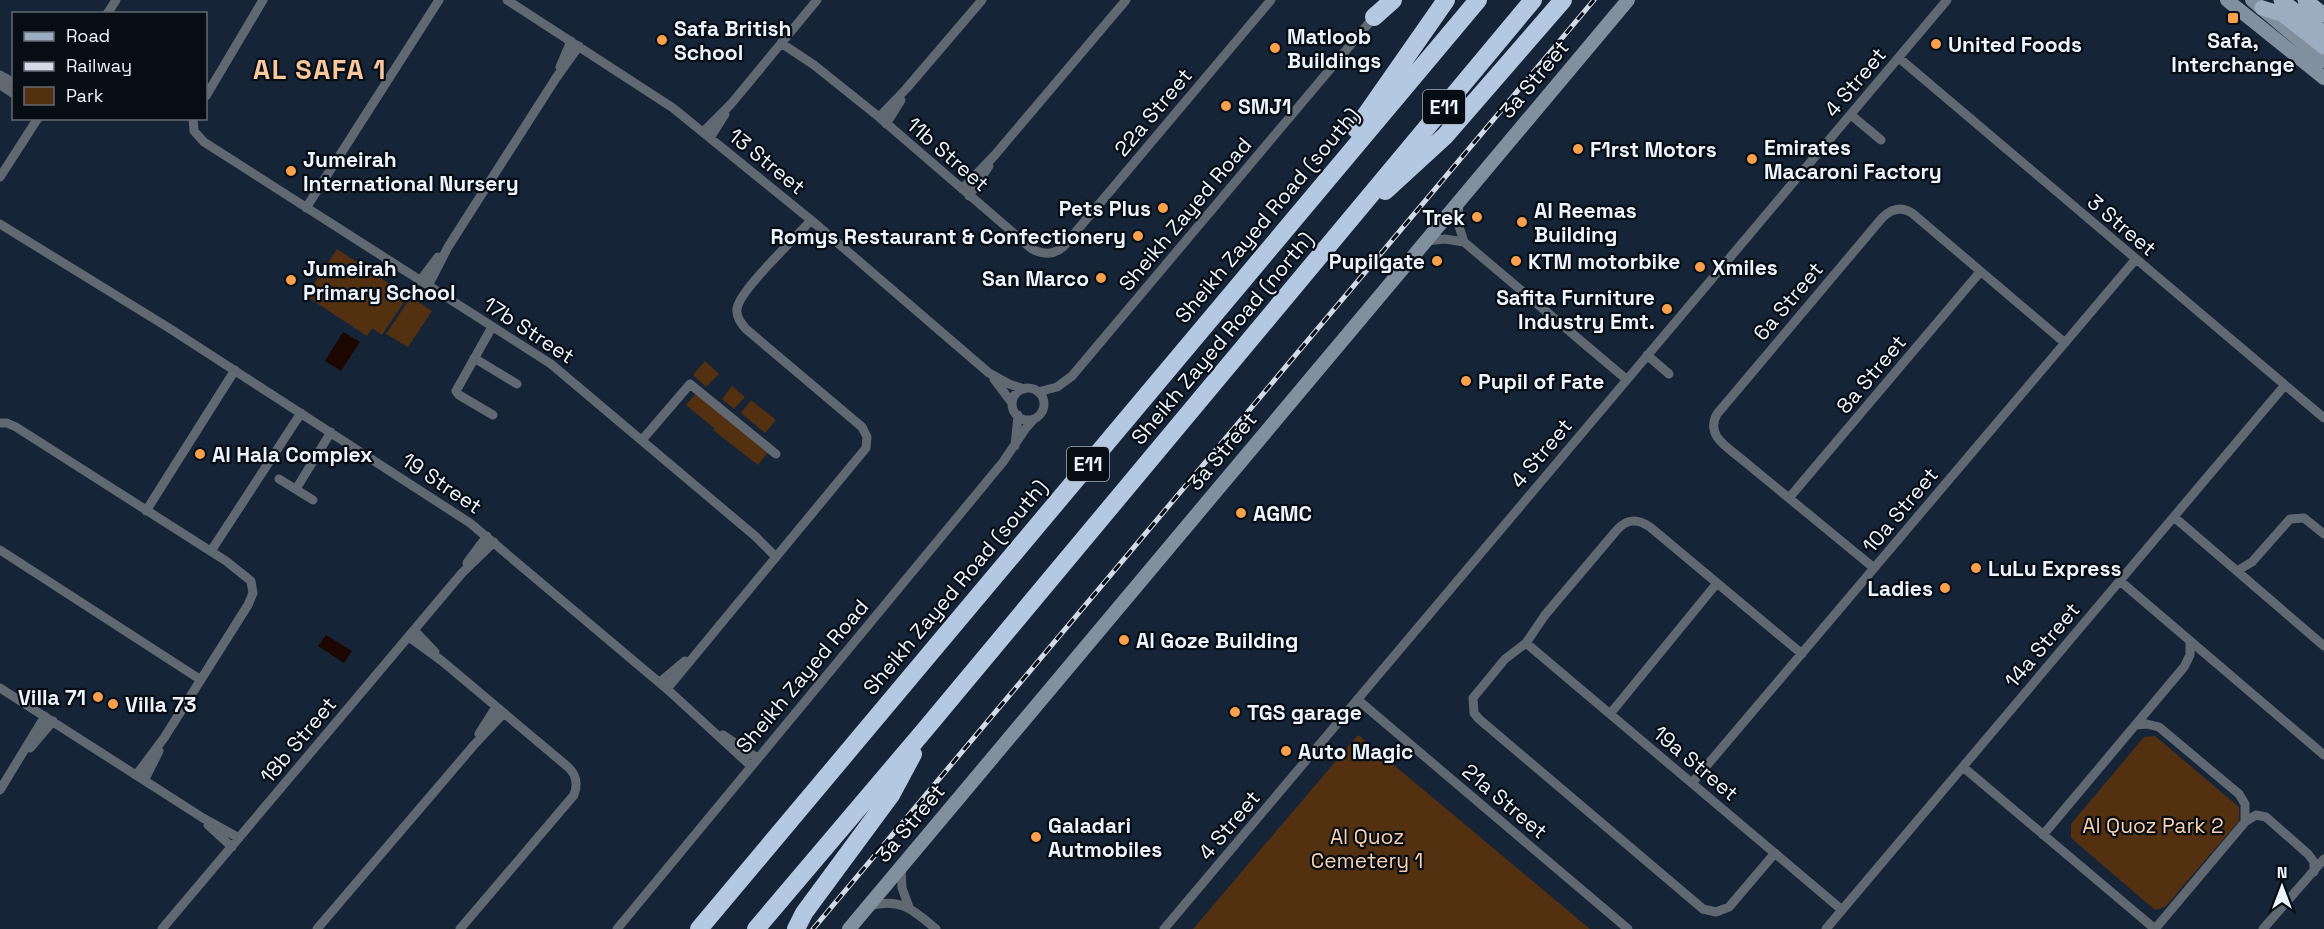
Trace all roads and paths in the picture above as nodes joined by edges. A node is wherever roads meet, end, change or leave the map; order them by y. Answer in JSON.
{"nodes":[{"id":1,"x":263,"y":0,"type":"edge"},
{"id":2,"x":439,"y":0,"type":"edge"},
{"id":3,"x":507,"y":0,"type":"edge"},
{"id":4,"x":817,"y":0,"type":"edge"},
{"id":5,"x":982,"y":0,"type":"edge"},
{"id":6,"x":1126,"y":0,"type":"edge"},
{"id":7,"x":1271,"y":0,"type":"edge"},
{"id":8,"x":1393,"y":0,"type":"edge"},
{"id":9,"x":1446,"y":0,"type":"edge"},
{"id":10,"x":1478,"y":0,"type":"edge"},
{"id":11,"x":1533,"y":0,"type":"edge"},
{"id":12,"x":1563,"y":0,"type":"edge"},
{"id":13,"x":1628,"y":0,"type":"edge"},
{"id":14,"x":1947,"y":0,"type":"edge"},
{"id":15,"x":2227,"y":0,"type":"edge"},
{"id":16,"x":2282,"y":0,"type":"edge"},
{"id":17,"x":2306,"y":0,"type":"edge"},
{"id":18,"x":2257,"y":4,"type":"edge"},
{"id":19,"x":2324,"y":15,"type":"edge"},
{"id":20,"x":1374,"y":17,"type":"joint"},
{"id":21,"x":2324,"y":33,"type":"edge"},
{"id":22,"x":784,"y":40,"type":"junction"},
{"id":23,"x":575,"y":44,"type":"junction"},
{"id":24,"x":2324,"y":47,"type":"edge"},
{"id":25,"x":1899,"y":58,"type":"junction"},
{"id":26,"x":2324,"y":60,"type":"edge"},
{"id":27,"x":2324,"y":78,"type":"edge"},
{"id":28,"x":207,"y":94,"type":"edge"},
{"id":29,"x":1851,"y":116,"type":"junction"},
{"id":30,"x":36,"y":120,"type":"edge"},
{"id":31,"x":193,"y":120,"type":"edge"},
{"id":32,"x":882,"y":121,"type":"junction"},
{"id":33,"x":707,"y":135,"type":"junction"},
{"id":34,"x":1881,"y":140,"type":"dead end"},
{"id":35,"x":3,"y":170,"type":"edge"},
{"id":36,"x":0,"y":177,"type":"edge"},
{"id":37,"x":0,"y":186,"type":"edge"},
{"id":38,"x":1320,"y":186,"type":"junction"},
{"id":39,"x":965,"y":193,"type":"junction"},
{"id":40,"x":1459,"y":201,"type":"junction"},
{"id":41,"x":306,"y":208,"type":"junction"},
{"id":42,"x":1355,"y":214,"type":"junction"},
{"id":43,"x":808,"y":218,"type":"junction"},
{"id":44,"x":2,"y":225,"type":"edge"},
{"id":45,"x":1426,"y":241,"type":"junction"},
{"id":46,"x":1464,"y":242,"type":"junction"},
{"id":47,"x":1063,"y":247,"type":"joint"},
{"id":48,"x":2135,"y":260,"type":"junction"},
{"id":49,"x":1980,"y":272,"type":"junction"},
{"id":50,"x":424,"y":283,"type":"junction"},
{"id":51,"x":492,"y":327,"type":"junction"},
{"id":52,"x":2065,"y":343,"type":"junction"},
{"id":53,"x":1647,"y":355,"type":"junction"},
{"id":54,"x":474,"y":358,"type":"junction"},
{"id":55,"x":235,"y":370,"type":"junction"},
{"id":56,"x":989,"y":373,"type":"junction"},
{"id":57,"x":1669,"y":374,"type":"dead end"},
{"id":58,"x":1626,"y":379,"type":"junction"},
{"id":59,"x":517,"y":384,"type":"dead end"},
{"id":60,"x":2285,"y":385,"type":"junction"},
{"id":61,"x":1024,"y":389,"type":"junction"},
{"id":62,"x":1038,"y":392,"type":"junction"},
{"id":63,"x":1012,"y":403,"type":"junction"},
{"id":64,"x":301,"y":413,"type":"junction"},
{"id":65,"x":493,"y":415,"type":"dead end"},
{"id":66,"x":1017,"y":416,"type":"junction"},
{"id":67,"x":2324,"y":418,"type":"edge"},
{"id":68,"x":1034,"y":419,"type":"junction"},
{"id":69,"x":0,"y":423,"type":"edge"},
{"id":70,"x":331,"y":432,"type":"junction"},
{"id":71,"x":642,"y":440,"type":"junction"},
{"id":72,"x":1015,"y":446,"type":"junction"},
{"id":73,"x":776,"y":454,"type":"dead end"},
{"id":74,"x":279,"y":478,"type":"dead end"},
{"id":75,"x":296,"y":489,"type":"junction"},
{"id":76,"x":1789,"y":498,"type":"junction"},
{"id":77,"x":313,"y":500,"type":"dead end"},
{"id":78,"x":146,"y":511,"type":"junction"},
{"id":79,"x":2174,"y":517,"type":"junction"},
{"id":80,"x":2324,"y":534,"type":"edge"},
{"id":81,"x":491,"y":539,"type":"junction"},
{"id":82,"x":0,"y":550,"type":"edge"},
{"id":83,"x":211,"y":552,"type":"junction"},
{"id":84,"x":778,"y":554,"type":"junction"},
{"id":85,"x":1874,"y":568,"type":"junction"},
{"id":86,"x":2237,"y":572,"type":"junction"},
{"id":87,"x":2120,"y":581,"type":"junction"},
{"id":88,"x":1717,"y":583,"type":"junction"},
{"id":89,"x":412,"y":633,"type":"junction"},
{"id":90,"x":2190,"y":641,"type":"junction"},
{"id":91,"x":1526,"y":643,"type":"junction"},
{"id":92,"x":2324,"y":646,"type":"edge"},
{"id":93,"x":1802,"y":654,"type":"junction"},
{"id":94,"x":203,"y":676,"type":"junction"},
{"id":95,"x":664,"y":685,"type":"junction"},
{"id":96,"x":0,"y":688,"type":"edge"},
{"id":97,"x":1358,"y":700,"type":"junction"},
{"id":98,"x":496,"y":707,"type":"junction"},
{"id":99,"x":504,"y":714,"type":"junction"},
{"id":100,"x":1610,"y":714,"type":"junction"},
{"id":101,"x":49,"y":719,"type":"junction"},
{"id":102,"x":2136,"y":725,"type":"junction"},
{"id":103,"x":923,"y":732,"type":"junction"},
{"id":104,"x":474,"y":745,"type":"junction"},
{"id":105,"x":2324,"y":755,"type":"edge"},
{"id":106,"x":754,"y":762,"type":"junction"},
{"id":107,"x":1963,"y":767,"type":"junction"},
{"id":108,"x":141,"y":777,"type":"junction"},
{"id":109,"x":1692,"y":783,"type":"junction"},
{"id":110,"x":0,"y":790,"type":"edge"},
{"id":111,"x":203,"y":818,"type":"junction"},
{"id":112,"x":2245,"y":822,"type":"junction"},
{"id":113,"x":2043,"y":835,"type":"junction"},
{"id":114,"x":239,"y":838,"type":"junction"},
{"id":115,"x":232,"y":847,"type":"junction"},
{"id":116,"x":1775,"y":853,"type":"junction"},
{"id":117,"x":2324,"y":859,"type":"edge"},
{"id":118,"x":901,"y":867,"type":"junction"},
{"id":119,"x":2314,"y":872,"type":"junction"},
{"id":120,"x":868,"y":906,"type":"junction"},
{"id":121,"x":909,"y":907,"type":"junction"},
{"id":122,"x":1842,"y":910,"type":"junction"},
{"id":123,"x":162,"y":929,"type":"edge"},
{"id":124,"x":317,"y":929,"type":"edge"},
{"id":125,"x":460,"y":929,"type":"edge"},
{"id":126,"x":617,"y":929,"type":"edge"},
{"id":127,"x":699,"y":929,"type":"edge"},
{"id":128,"x":756,"y":929,"type":"edge"},
{"id":129,"x":796,"y":929,"type":"edge"},
{"id":130,"x":849,"y":929,"type":"edge"},
{"id":131,"x":936,"y":929,"type":"edge"},
{"id":132,"x":1164,"y":929,"type":"edge"},
{"id":133,"x":1628,"y":929,"type":"edge"},
{"id":134,"x":1826,"y":929,"type":"edge"},
{"id":135,"x":2155,"y":929,"type":"edge"},
{"id":136,"x":2263,"y":929,"type":"edge"}],
"edges":[{"from":1,"to":28,"type":"street"},
{"from":2,"to":41,"type":"street"},
{"from":3,"to":23,"type":"street","name":"13 Street"},
{"from":4,"to":22,"type":"street"},
{"from":5,"to":32,"type":"street"},
{"from":6,"to":39,"type":"street"},
{"from":7,"to":47,"type":"street","name":"22a Street"},
{"from":8,"to":20,"type":"highway"},
{"from":9,"to":38,"type":"highway"},
{"from":10,"to":38,"type":"highway","name":"Sheikh Zayed Road (south)","number":"E11"},
{"from":11,"to":42,"type":"highway","name":"Sheikh Zayed Road (north)","number":"E11"},
{"from":12,"to":42,"type":"highway"},
{"from":13,"to":40,"type":"street","name":"3a Street"},
{"from":14,"to":25,"type":"street","name":"4 Street"},
{"from":15,"to":27,"type":"street"},
{"from":16,"to":21,"type":"main road"},
{"from":17,"to":19,"type":"main road"},
{"from":18,"to":24,"type":"main road"},
{"from":18,"to":26,"type":"street"},
{"from":20,"to":62,"type":"street","name":"Sheikh Zayed Road"},
{"from":22,"to":32,"type":"street","name":"11b Street"},
{"from":22,"to":33,"type":"street"},
{"from":23,"to":33,"type":"street","name":"13 Street"},
{"from":23,"to":50,"type":"street"},
{"from":25,"to":29,"type":"street","name":"4 Street"},
{"from":25,"to":48,"type":"street","name":"3 Street"},
{"from":29,"to":34,"type":"street"},
{"from":29,"to":53,"type":"street","name":"4 Street"},
{"from":30,"to":35,"type":"street"},
{"from":31,"to":41,"type":"street","name":"17b Street"},
{"from":32,"to":39,"type":"street","name":"11b Street"},
{"from":33,"to":43,"type":"street","name":"13 Street"},
{"from":35,"to":36,"type":"street"},
{"from":35,"to":37,"type":"street"},
{"from":38,"to":127,"type":"highway","name":"Sheikh Zayed Road (south)","number":"E11"},
{"from":39,"to":47,"type":"street","name":"11b Street"},
{"from":40,"to":45,"type":"street","name":"3a Street"},
{"from":40,"to":46,"type":"street"},
{"from":41,"to":50,"type":"street","name":"17b Street"},
{"from":42,"to":103,"type":"highway","name":"Sheikh Zayed Road (north)","number":"E11"},
{"from":43,"to":56,"type":"street","name":"13 Street"},
{"from":43,"to":84,"type":"street"},
{"from":44,"to":55,"type":"street","name":"19 Street"},
{"from":45,"to":46,"type":"street"},
{"from":45,"to":118,"type":"street","name":"3a Street"},
{"from":46,"to":58,"type":"street"},
{"from":48,"to":52,"type":"street","name":"10a Street"},
{"from":48,"to":60,"type":"street","name":"3 Street"},
{"from":49,"to":52,"type":"street"},
{"from":49,"to":76,"type":"street","name":"8a Street"},
{"from":49,"to":76,"type":"street","name":"6a Street"},
{"from":50,"to":51,"type":"street","name":"17b Street"},
{"from":51,"to":54,"type":"street"},
{"from":51,"to":71,"type":"street","name":"17b Street"},
{"from":52,"to":85,"type":"street","name":"10a Street"},
{"from":53,"to":57,"type":"street"},
{"from":53,"to":58,"type":"street","name":"4 Street"},
{"from":54,"to":59,"type":"street"},
{"from":54,"to":65,"type":"street"},
{"from":55,"to":64,"type":"street","name":"19 Street"},
{"from":55,"to":78,"type":"street"},
{"from":56,"to":61,"type":"street"},
{"from":56,"to":63,"type":"street"},
{"from":58,"to":97,"type":"street","name":"4 Street"},
{"from":60,"to":67,"type":"street","name":"3 Street"},
{"from":60,"to":79,"type":"street","name":"14a Street"},
{"from":61,"to":62,"type":"street"},
{"from":61,"to":63,"type":"street"},
{"from":62,"to":68,"type":"street"},
{"from":63,"to":66,"type":"street"},
{"from":64,"to":70,"type":"street","name":"19 Street"},
{"from":64,"to":83,"type":"street"},
{"from":66,"to":68,"type":"street"},
{"from":66,"to":72,"type":"street"},
{"from":68,"to":72,"type":"street","name":"Sheikh Zayed Road"},
{"from":69,"to":78,"type":"street"},
{"from":70,"to":75,"type":"street"},
{"from":70,"to":81,"type":"street","name":"19 Street"},
{"from":71,"to":73,"type":"street"},
{"from":71,"to":84,"type":"street","name":"17b Street"},
{"from":72,"to":106,"type":"street","name":"Sheikh Zayed Road"},
{"from":74,"to":75,"type":"street"},
{"from":75,"to":77,"type":"street"},
{"from":76,"to":85,"type":"street"},
{"from":78,"to":83,"type":"street"},
{"from":79,"to":86,"type":"street"},
{"from":79,"to":87,"type":"street","name":"14a Street"},
{"from":80,"to":86,"type":"street"},
{"from":81,"to":89,"type":"street","name":"18b Street"},
{"from":81,"to":95,"type":"street","name":"19 Street"},
{"from":82,"to":94,"type":"street"},
{"from":83,"to":94,"type":"street"},
{"from":84,"to":95,"type":"street"},
{"from":85,"to":93,"type":"street","name":"10a Street"},
{"from":86,"to":92,"type":"street"},
{"from":87,"to":90,"type":"street"},
{"from":87,"to":107,"type":"street","name":"14a Street"},
{"from":88,"to":91,"type":"street"},
{"from":88,"to":93,"type":"street"},
{"from":88,"to":100,"type":"street"},
{"from":89,"to":98,"type":"street"},
{"from":89,"to":114,"type":"street","name":"18b Street"},
{"from":90,"to":102,"type":"street"},
{"from":90,"to":105,"type":"street"},
{"from":91,"to":100,"type":"street","name":"19a Street"},
{"from":91,"to":116,"type":"street"},
{"from":93,"to":109,"type":"street","name":"10a Street"},
{"from":94,"to":108,"type":"street"},
{"from":95,"to":106,"type":"street","name":"19 Street"},
{"from":96,"to":101,"type":"street"},
{"from":97,"to":132,"type":"street","name":"4 Street"},
{"from":97,"to":133,"type":"street","name":"21a Street"},
{"from":98,"to":99,"type":"street"},
{"from":98,"to":104,"type":"street"},
{"from":99,"to":104,"type":"street"},
{"from":99,"to":125,"type":"street"},
{"from":100,"to":109,"type":"street","name":"19a Street"},
{"from":101,"to":108,"type":"street"},
{"from":101,"to":110,"type":"street"},
{"from":102,"to":112,"type":"street"},
{"from":102,"to":113,"type":"street"},
{"from":103,"to":128,"type":"highway","number":"E11"},
{"from":103,"to":129,"type":"highway"},
{"from":104,"to":124,"type":"street"},
{"from":106,"to":126,"type":"street","name":"Sheikh Zayed Road"},
{"from":107,"to":113,"type":"street"},
{"from":107,"to":122,"type":"street","name":"14a Street"},
{"from":108,"to":111,"type":"street"},
{"from":109,"to":116,"type":"street","name":"19a Street"},
{"from":111,"to":114,"type":"street"},
{"from":111,"to":115,"type":"street"},
{"from":112,"to":119,"type":"street"},
{"from":112,"to":135,"type":"street"},
{"from":113,"to":135,"type":"street"},
{"from":114,"to":115,"type":"street","name":"18b Street"},
{"from":115,"to":123,"type":"street","name":"18b Street"},
{"from":116,"to":122,"type":"street","name":"19a Street"},
{"from":117,"to":119,"type":"street"},
{"from":118,"to":120,"type":"street","name":"3a Street"},
{"from":118,"to":121,"type":"street"},
{"from":119,"to":136,"type":"street"},
{"from":120,"to":121,"type":"street"},
{"from":120,"to":130,"type":"street","name":"3a Street"},
{"from":121,"to":131,"type":"street"},
{"from":122,"to":134,"type":"street","name":"14a Street"}]}
